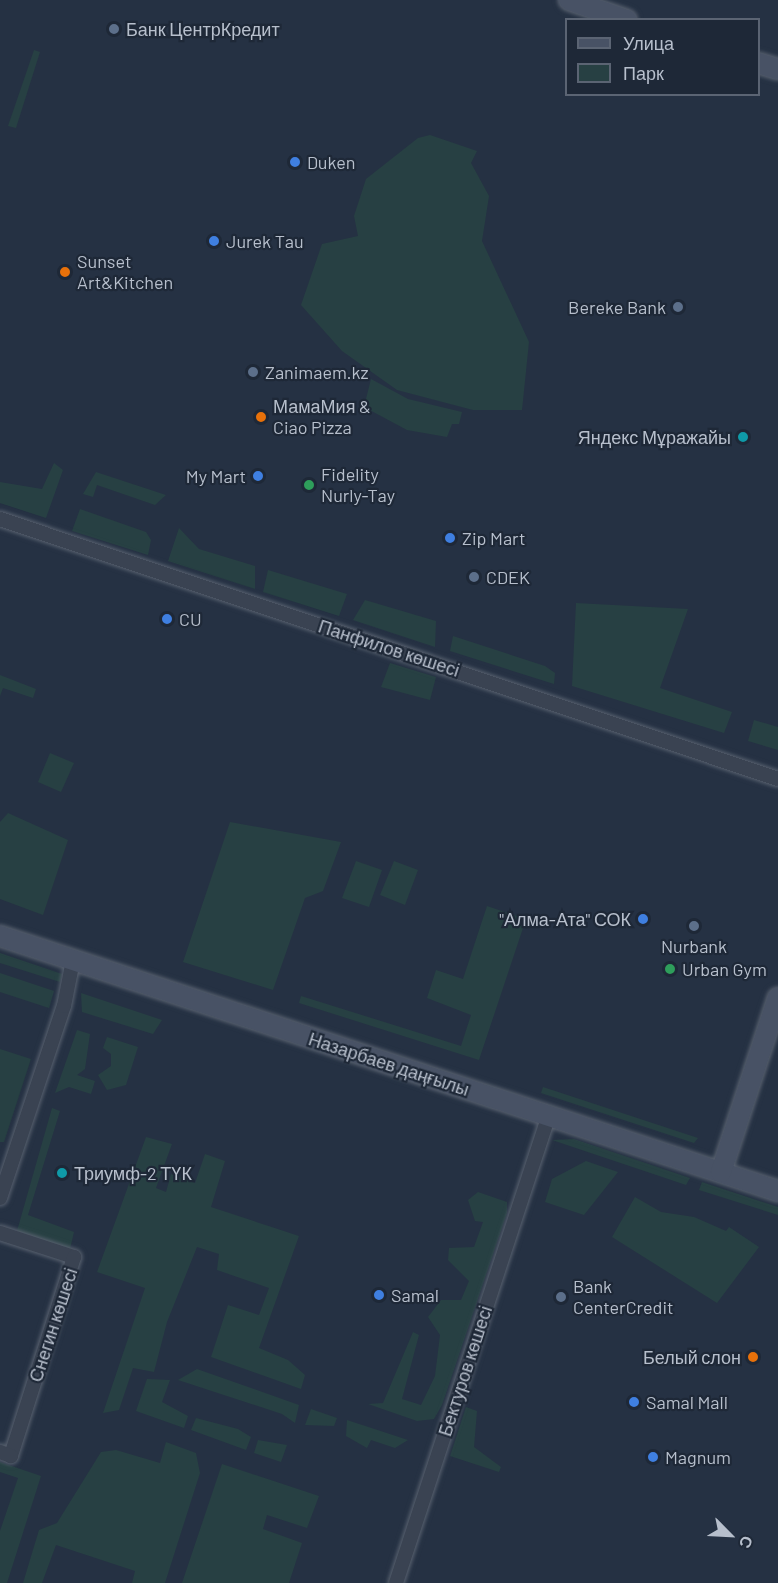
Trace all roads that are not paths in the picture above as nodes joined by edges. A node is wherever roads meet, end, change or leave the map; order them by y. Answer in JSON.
{"nodes":[{"id":1,"x":569,"y":0,"type":"edge"},
{"id":2,"x":621,"y":18,"type":"edge"},
{"id":3,"x":760,"y":63,"type":"edge"},
{"id":4,"x":778,"y":69,"type":"edge"},
{"id":5,"x":0,"y":519,"type":"edge"},
{"id":6,"x":778,"y":779,"type":"edge"},
{"id":7,"x":0,"y":936,"type":"edge"},
{"id":8,"x":73,"y":960,"type":"junction"},
{"id":9,"x":778,"y":998,"type":"edge"},
{"id":10,"x":549,"y":1116,"type":"junction"},
{"id":11,"x":721,"y":1172,"type":"junction"},
{"id":12,"x":778,"y":1191,"type":"edge"},
{"id":13,"x":0,"y":1198,"type":"edge"},
{"id":14,"x":0,"y":1233,"type":"edge"},
{"id":15,"x":0,"y":1452,"type":"edge"},
{"id":16,"x":396,"y":1583,"type":"edge"}],
"edges":[{"from":1,"to":2,"type":"main road"},
{"from":3,"to":4,"type":"main road"},
{"from":5,"to":6,"type":"street","name":"Панфилов көшесі"},
{"from":7,"to":8,"type":"main road","name":"Назарбаев даңғылы"},
{"from":8,"to":10,"type":"main road","name":"Назарбаев даңғылы"},
{"from":8,"to":13,"type":"street"},
{"from":9,"to":11,"type":"main road"},
{"from":10,"to":11,"type":"main road","name":"Назарбаев даңғылы"},
{"from":10,"to":16,"type":"street","name":"Бектуров көшесі"},
{"from":11,"to":12,"type":"main road","name":"Назарбаев даңғылы"},
{"from":14,"to":15,"type":"street","name":"Снегин көшесі"}]}
